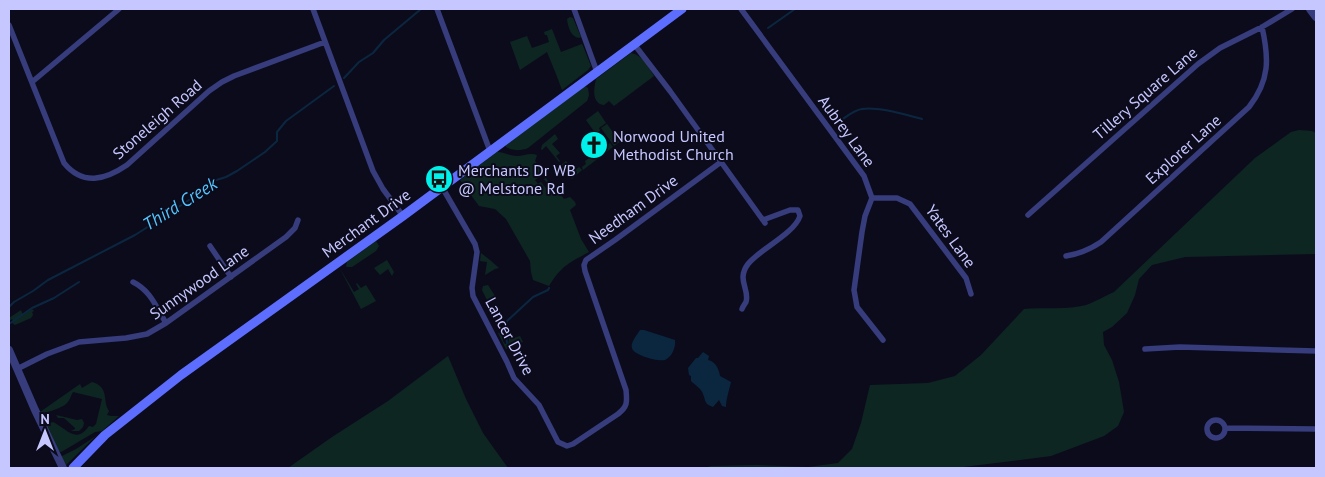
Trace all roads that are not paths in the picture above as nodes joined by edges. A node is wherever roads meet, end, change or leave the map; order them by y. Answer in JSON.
{"nodes":[{"id":1,"x":119,"y":9,"type":"edge"},
{"id":2,"x":313,"y":9,"type":"edge"},
{"id":3,"x":436,"y":9,"type":"edge"},
{"id":4,"x":574,"y":9,"type":"edge"},
{"id":5,"x":682,"y":9,"type":"edge"},
{"id":6,"x":741,"y":9,"type":"edge"},
{"id":7,"x":1292,"y":9,"type":"edge"},
{"id":8,"x":1310,"y":9,"type":"edge"},
{"id":9,"x":1316,"y":17,"type":"edge"},
{"id":10,"x":9,"y":25,"type":"edge"},
{"id":11,"x":1262,"y":27,"type":"junction"},
{"id":12,"x":324,"y":42,"type":"junction"},
{"id":13,"x":634,"y":44,"type":"junction"},
{"id":14,"x":597,"y":72,"type":"junction"},
{"id":15,"x":32,"y":82,"type":"junction"},
{"id":16,"x":490,"y":151,"type":"junction"},
{"id":17,"x":721,"y":162,"type":"junction"},
{"id":18,"x":442,"y":187,"type":"junction"},
{"id":19,"x":872,"y":198,"type":"junction"},
{"id":20,"x":1028,"y":215,"type":"dead end"},
{"id":21,"x":403,"y":216,"type":"junction"},
{"id":22,"x":298,"y":220,"type":"dead end"},
{"id":23,"x":210,"y":246,"type":"dead end"},
{"id":24,"x":1066,"y":256,"type":"dead end"},
{"id":25,"x":586,"y":260,"type":"joint"},
{"id":26,"x":231,"y":277,"type":"junction"},
{"id":27,"x":133,"y":282,"type":"dead end"},
{"id":28,"x":970,"y":294,"type":"dead end"},
{"id":29,"x":742,"y":309,"type":"dead end"},
{"id":30,"x":166,"y":323,"type":"junction"},
{"id":31,"x":883,"y":340,"type":"dead end"},
{"id":32,"x":1145,"y":349,"type":"dead end"},
{"id":33,"x":9,"y":350,"type":"edge"},
{"id":34,"x":1316,"y":351,"type":"edge"},
{"id":35,"x":17,"y":369,"type":"junction"},
{"id":36,"x":1225,"y":428,"type":"dead end"},
{"id":37,"x":1316,"y":429,"type":"edge"},
{"id":38,"x":63,"y":468,"type":"edge"},
{"id":39,"x":73,"y":468,"type":"edge"}],
"edges":[{"from":1,"to":15,"type":"street"},
{"from":2,"to":12,"type":"street"},
{"from":3,"to":16,"type":"street"},
{"from":4,"to":14,"type":"street"},
{"from":5,"to":13,"type":"main road","name":"Merchant Drive"},
{"from":6,"to":19,"type":"street","name":"Aubrey Lane"},
{"from":7,"to":11,"type":"street","name":"Tillery Square Lane"},
{"from":8,"to":9,"type":"street"},
{"from":10,"to":15,"type":"street","name":"Stoneleigh Road"},
{"from":11,"to":20,"type":"street","name":"Tillery Square Lane"},
{"from":11,"to":24,"type":"street","name":"Explorer Lane"},
{"from":12,"to":15,"type":"street","name":"Stoneleigh Road"},
{"from":12,"to":21,"type":"street"},
{"from":13,"to":14,"type":"main road","name":"Merchant Drive"},
{"from":13,"to":17,"type":"street"},
{"from":14,"to":16,"type":"main road","name":"Merchant Drive"},
{"from":16,"to":18,"type":"main road","name":"Merchant Drive"},
{"from":17,"to":25,"type":"street","name":"Needham Drive"},
{"from":17,"to":29,"type":"street"},
{"from":18,"to":21,"type":"main road","name":"Merchant Drive"},
{"from":18,"to":25,"type":"street","name":"Lancer Drive"},
{"from":19,"to":28,"type":"street","name":"Yates Lane"},
{"from":19,"to":31,"type":"street"},
{"from":21,"to":39,"type":"main road","name":"Merchant Drive"},
{"from":22,"to":26,"type":"street","name":"Sunnywood Lane"},
{"from":23,"to":26,"type":"street"},
{"from":26,"to":30,"type":"street","name":"Sunnywood Lane"},
{"from":27,"to":30,"type":"street"},
{"from":30,"to":35,"type":"street","name":"Sunnywood Lane"},
{"from":32,"to":34,"type":"street"},
{"from":33,"to":35,"type":"street"},
{"from":35,"to":38,"type":"street"},
{"from":36,"to":37,"type":"street"}]}
